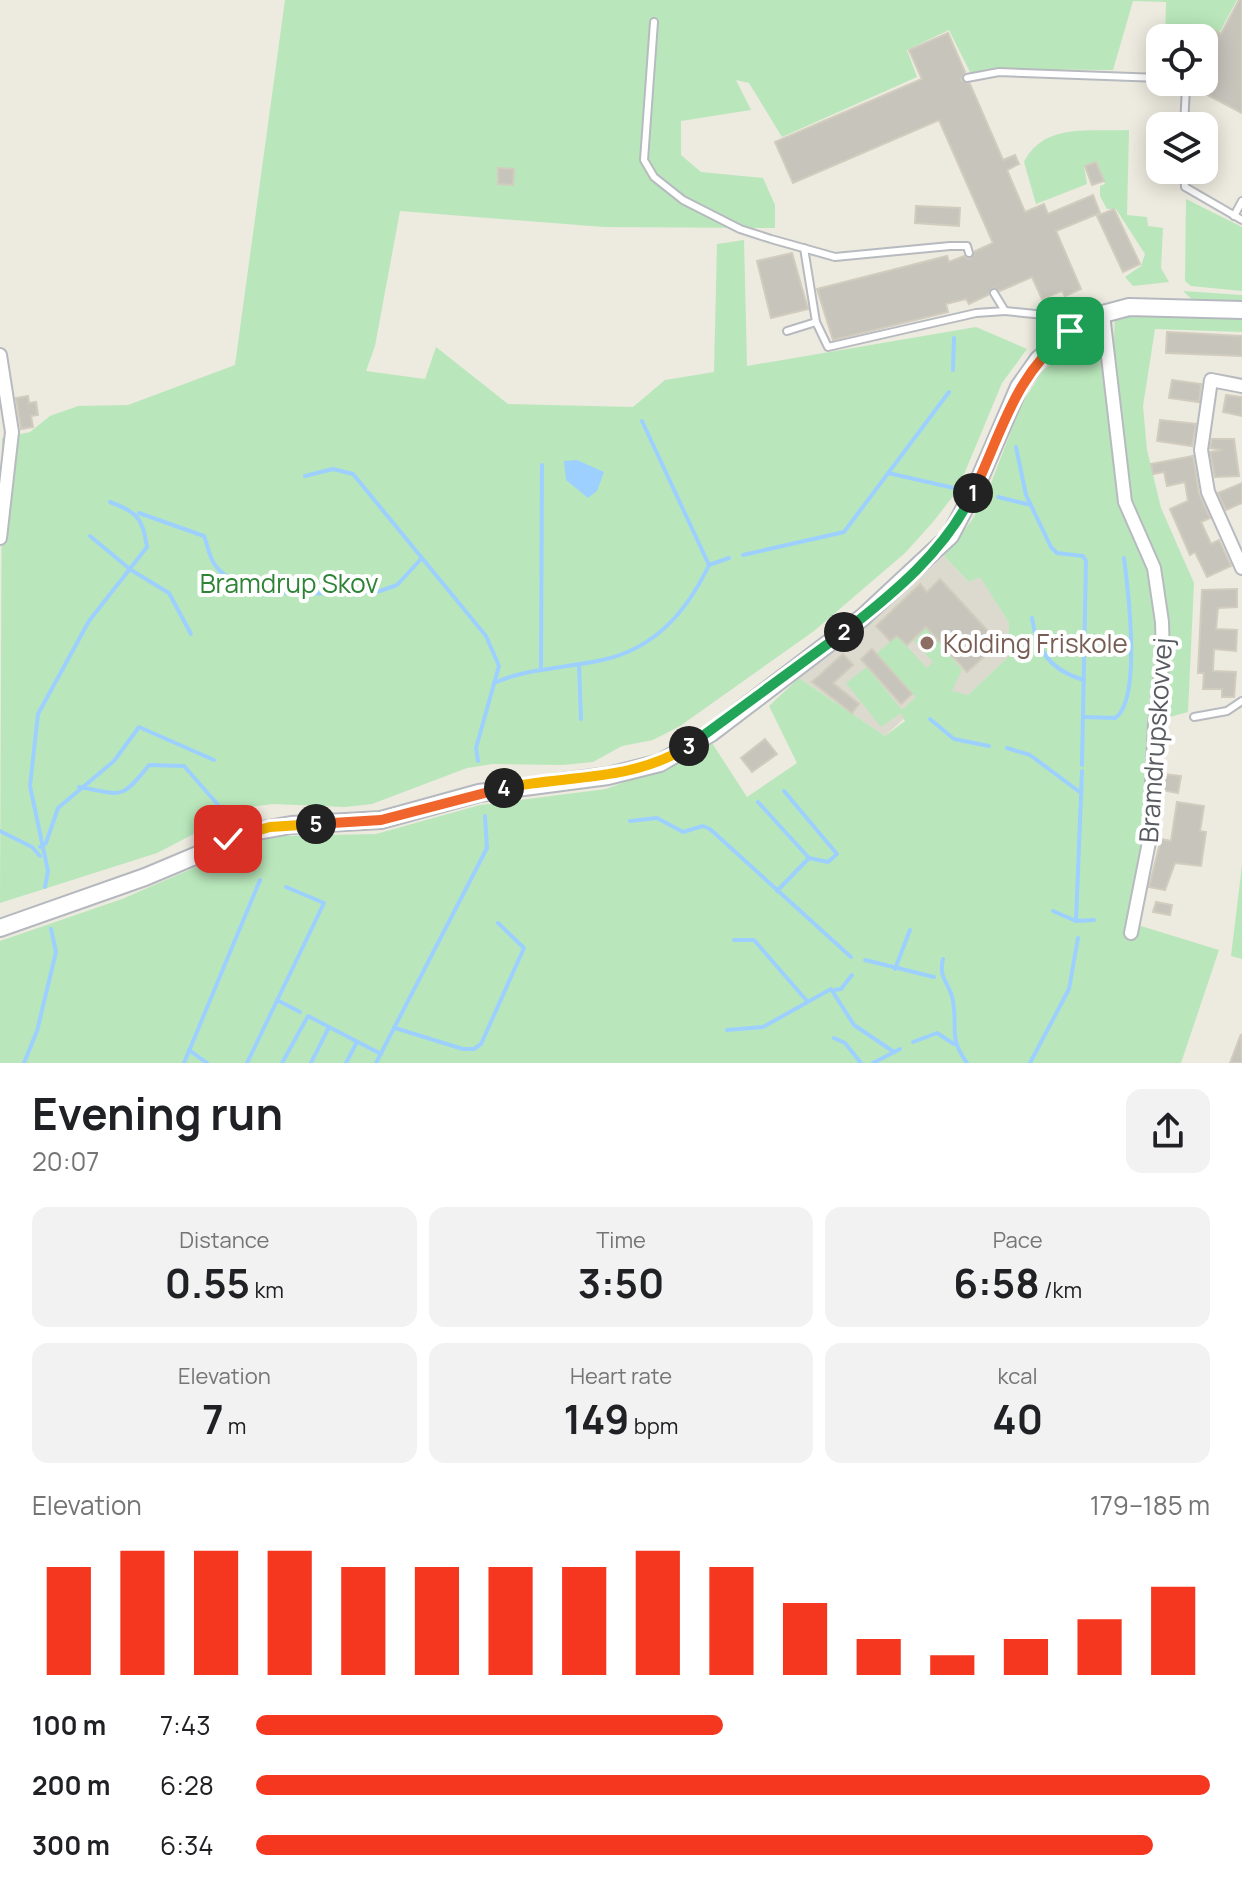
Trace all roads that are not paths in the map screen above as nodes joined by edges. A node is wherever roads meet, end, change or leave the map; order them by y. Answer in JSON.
{"nodes":[{"id":1,"x":654,"y":22,"type":"dead end"},
{"id":2,"x":1146,"y":77,"type":"edge"},
{"id":3,"x":967,"y":78,"type":"dead end"},
{"id":4,"x":1185,"y":184,"type":"edge"},
{"id":5,"x":1242,"y":201,"type":"edge"},
{"id":6,"x":1234,"y":216,"type":"junction"},
{"id":7,"x":1242,"y":220,"type":"edge"},
{"id":8,"x":804,"y":248,"type":"junction"},
{"id":9,"x":969,"y":253,"type":"dead end"},
{"id":10,"x":994,"y":293,"type":"dead end"},
{"id":11,"x":1242,"y":310,"type":"edge"},
{"id":12,"x":1005,"y":311,"type":"junction"},
{"id":13,"x":1096,"y":317,"type":"junction"},
{"id":14,"x":816,"y":322,"type":"junction"},
{"id":15,"x":787,"y":331,"type":"dead end"},
{"id":16,"x":0,"y":355,"type":"edge"},
{"id":17,"x":1242,"y":386,"type":"edge"},
{"id":18,"x":0,"y":538,"type":"edge"},
{"id":19,"x":1242,"y":568,"type":"edge"},
{"id":20,"x":1242,"y":701,"type":"edge"},
{"id":21,"x":1194,"y":717,"type":"dead end"},
{"id":22,"x":0,"y":928,"type":"edge"},
{"id":23,"x":1131,"y":933,"type":"dead end"}],
"edges":[{"from":1,"to":8,"type":"lane"},
{"from":2,"to":3,"type":"lane"},
{"from":4,"to":6,"type":"lane"},
{"from":5,"to":6,"type":"lane"},
{"from":6,"to":7,"type":"lane"},
{"from":8,"to":9,"type":"lane"},
{"from":8,"to":14,"type":"lane"},
{"from":10,"to":12,"type":"lane"},
{"from":11,"to":13,"type":"street"},
{"from":12,"to":13,"type":"lane"},
{"from":12,"to":14,"type":"lane"},
{"from":13,"to":22,"type":"street"},
{"from":13,"to":23,"type":"street","name":"Bramdrupskovvej"},
{"from":14,"to":15,"type":"lane"},
{"from":16,"to":18,"type":"street"},
{"from":17,"to":19,"type":"street"},
{"from":20,"to":21,"type":"lane"}]}
